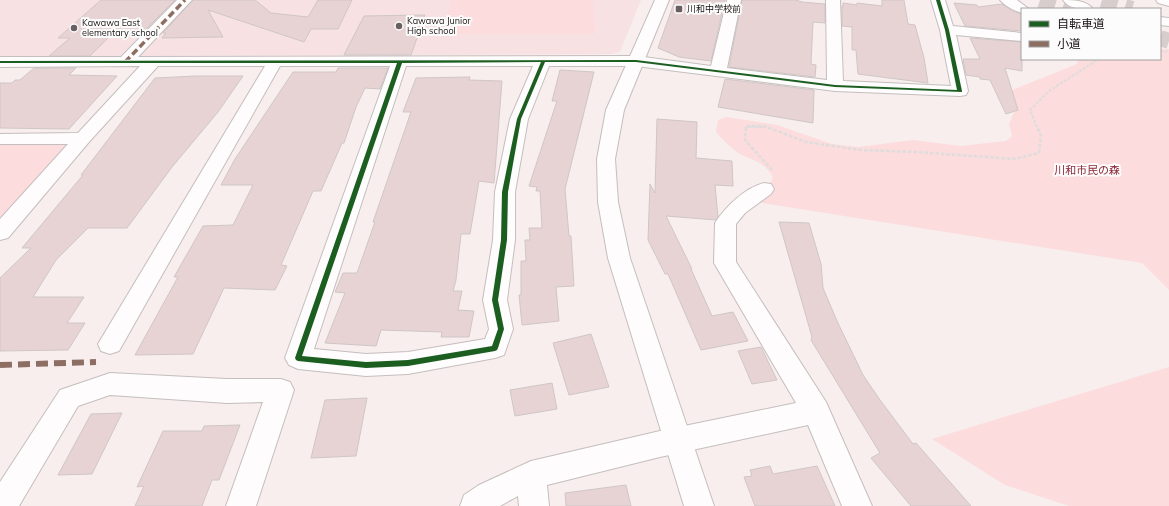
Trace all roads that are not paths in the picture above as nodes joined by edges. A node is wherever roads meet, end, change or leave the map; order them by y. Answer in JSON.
{"nodes":[{"id":1,"x":185,"y":0,"type":"edge"},
{"id":2,"x":662,"y":0,"type":"edge"},
{"id":3,"x":734,"y":0,"type":"edge"},
{"id":4,"x":832,"y":0,"type":"edge"},
{"id":5,"x":938,"y":0,"type":"edge"},
{"id":6,"x":1007,"y":0,"type":"edge"},
{"id":7,"x":1070,"y":0,"type":"edge"},
{"id":8,"x":1163,"y":0,"type":"edge"},
{"id":9,"x":1169,"y":2,"type":"edge"},
{"id":10,"x":1021,"y":8,"type":"edge"},
{"id":11,"x":1084,"y":8,"type":"edge"},
{"id":12,"x":947,"y":30,"type":"junction"},
{"id":13,"x":1021,"y":37,"type":"edge"},
{"id":14,"x":400,"y":61,"type":"junction"},
{"id":15,"x":636,"y":61,"type":"junction"},
{"id":16,"x":0,"y":62,"type":"edge"},
{"id":17,"x":125,"y":62,"type":"junction"},
{"id":18,"x":153,"y":62,"type":"junction"},
{"id":19,"x":275,"y":62,"type":"junction"},
{"id":20,"x":543,"y":62,"type":"junction"},
{"id":21,"x":718,"y":72,"type":"junction"},
{"id":22,"x":834,"y":86,"type":"junction"},
{"id":23,"x":83,"y":138,"type":"junction"},
{"id":24,"x":0,"y":139,"type":"edge"},
{"id":25,"x":764,"y":189,"type":"road end"},
{"id":26,"x":0,"y":233,"type":"edge"},
{"id":27,"x":110,"y":344,"type":"dead end"},
{"id":28,"x":816,"y":412,"type":"junction"},
{"id":29,"x":676,"y":439,"type":"junction"},
{"id":30,"x":531,"y":475,"type":"junction"},
{"id":31,"x":2,"y":506,"type":"edge"},
{"id":32,"x":241,"y":506,"type":"edge"},
{"id":33,"x":475,"y":506,"type":"edge"},
{"id":34,"x":534,"y":506,"type":"edge"},
{"id":35,"x":699,"y":506,"type":"edge"},
{"id":36,"x":857,"y":506,"type":"edge"}],
"edges":[{"from":1,"to":17,"type":"street"},
{"from":2,"to":15,"type":"street"},
{"from":3,"to":21,"type":"street"},
{"from":4,"to":22,"type":"street"},
{"from":5,"to":12,"type":"street"},
{"from":6,"to":10,"type":"street"},
{"from":7,"to":11,"type":"street"},
{"from":8,"to":9,"type":"street"},
{"from":12,"to":13,"type":"street"},
{"from":12,"to":22,"type":"street"},
{"from":14,"to":19,"type":"street"},
{"from":14,"to":20,"type":"street"},
{"from":14,"to":20,"type":"street"},
{"from":15,"to":20,"type":"street"},
{"from":15,"to":21,"type":"street"},
{"from":15,"to":29,"type":"street"},
{"from":16,"to":17,"type":"street"},
{"from":17,"to":18,"type":"street"},
{"from":18,"to":19,"type":"street"},
{"from":18,"to":23,"type":"street"},
{"from":19,"to":27,"type":"street"},
{"from":21,"to":22,"type":"street"},
{"from":23,"to":24,"type":"street"},
{"from":23,"to":26,"type":"street"},
{"from":25,"to":28,"type":"street"},
{"from":28,"to":29,"type":"street"},
{"from":28,"to":36,"type":"street"},
{"from":29,"to":30,"type":"street"},
{"from":29,"to":35,"type":"street"},
{"from":30,"to":33,"type":"street"},
{"from":30,"to":34,"type":"street"},
{"from":31,"to":32,"type":"street"}]}
